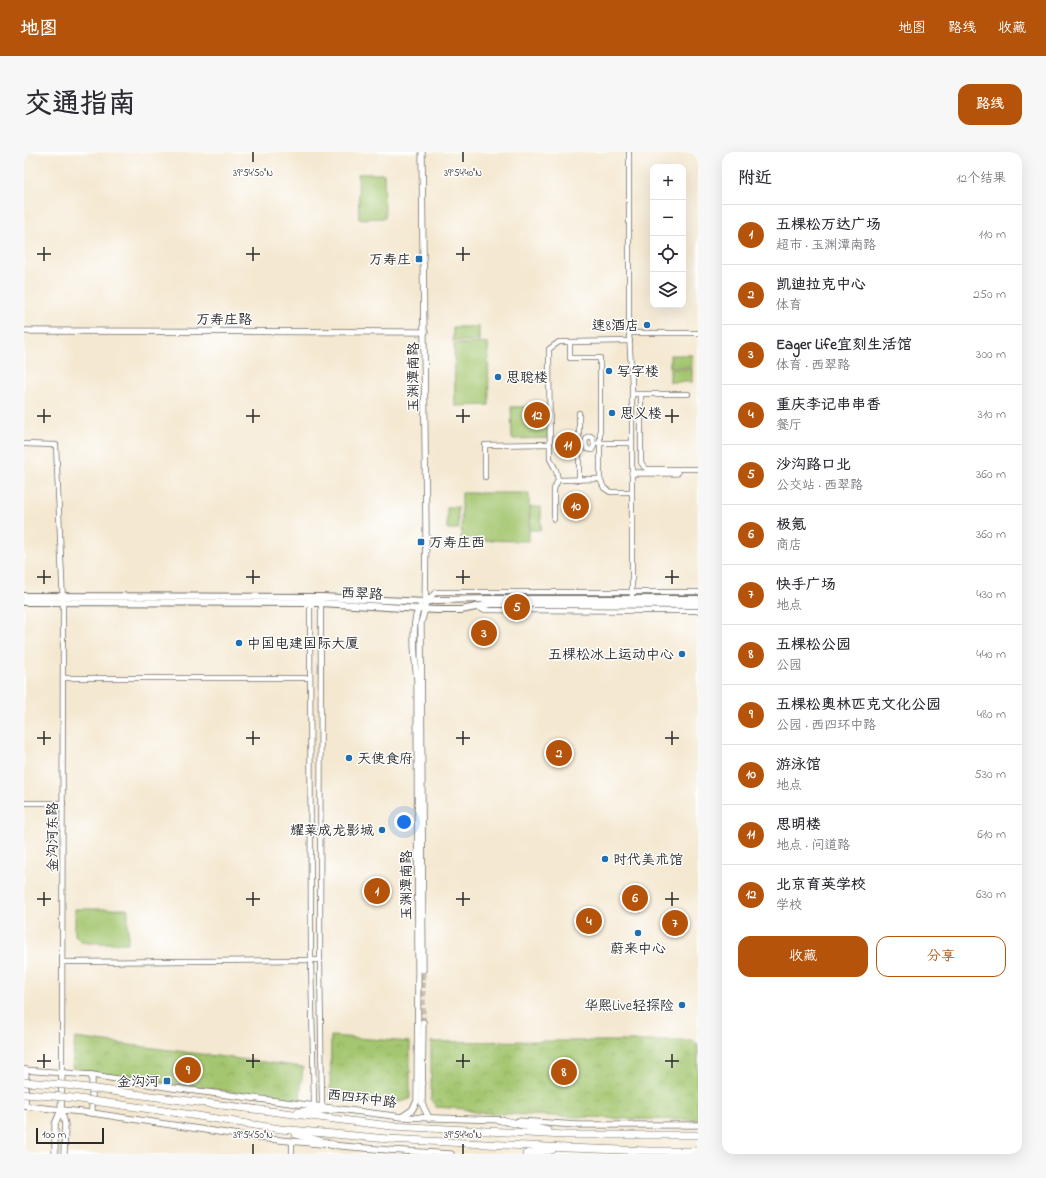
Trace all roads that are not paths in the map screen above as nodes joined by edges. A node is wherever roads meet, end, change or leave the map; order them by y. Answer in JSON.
{"nodes":[{"id":1,"x":422,"y":152,"type":"edge"},
{"id":2,"x":628,"y":152,"type":"edge"},
{"id":3,"x":24,"y":331,"type":"edge"},
{"id":4,"x":424,"y":332,"type":"junction"},
{"id":5,"x":629,"y":333,"type":"junction"},
{"id":6,"x":698,"y":333,"type":"edge"},
{"id":7,"x":630,"y":341,"type":"junction"},
{"id":8,"x":570,"y":342,"type":"junction"},
{"id":9,"x":632,"y":394,"type":"junction"},
{"id":10,"x":641,"y":394,"type":"junction"},
{"id":11,"x":688,"y":394,"type":"dead end"},
{"id":12,"x":579,"y":413,"type":"dead end"},
{"id":13,"x":579,"y":443,"type":"junction"},
{"id":14,"x":585,"y":443,"type":"junction"},
{"id":15,"x":597,"y":443,"type":"junction"},
{"id":16,"x":632,"y":443,"type":"junction"},
{"id":17,"x":24,"y":444,"type":"edge"},
{"id":18,"x":550,"y":444,"type":"junction"},
{"id":19,"x":698,"y":469,"type":"edge"},
{"id":20,"x":632,"y":473,"type":"junction"},
{"id":21,"x":677,"y":473,"type":"dead end"},
{"id":22,"x":485,"y":477,"type":"dead end"},
{"id":23,"x":600,"y":479,"type":"junction"},
{"id":24,"x":558,"y":480,"type":"junction"},
{"id":25,"x":579,"y":480,"type":"junction"},
{"id":26,"x":632,"y":492,"type":"junction"},
{"id":27,"x":554,"y":519,"type":"dead end"},
{"id":28,"x":698,"y":592,"type":"edge"},
{"id":29,"x":24,"y":596,"type":"edge"},
{"id":30,"x":63,"y":599,"type":"junction"},
{"id":31,"x":632,"y":599,"type":"junction"},
{"id":32,"x":698,"y":599,"type":"edge"},
{"id":33,"x":310,"y":600,"type":"junction"},
{"id":34,"x":321,"y":600,"type":"junction"},
{"id":35,"x":24,"y":602,"type":"edge"},
{"id":36,"x":698,"y":605,"type":"edge"},
{"id":37,"x":423,"y":606,"type":"junction"},
{"id":38,"x":477,"y":607,"type":"junction"},
{"id":39,"x":698,"y":611,"type":"edge"},
{"id":40,"x":63,"y":678,"type":"junction"},
{"id":41,"x":310,"y":678,"type":"junction"},
{"id":42,"x":24,"y":803,"type":"edge"},
{"id":43,"x":63,"y":803,"type":"junction"},
{"id":44,"x":311,"y":960,"type":"junction"},
{"id":45,"x":320,"y":960,"type":"junction"},
{"id":46,"x":63,"y":962,"type":"junction"},
{"id":47,"x":423,"y":970,"type":"tunnel mouth"},
{"id":48,"x":423,"y":1022,"type":"tunnel mouth"},
{"id":49,"x":25,"y":1070,"type":"edge"},
{"id":50,"x":62,"y":1072,"type":"junction"},
{"id":51,"x":92,"y":1075,"type":"junction"},
{"id":52,"x":24,"y":1082,"type":"edge"},
{"id":53,"x":24,"y":1094,"type":"edge"},
{"id":54,"x":314,"y":1105,"type":"junction"},
{"id":55,"x":24,"y":1106,"type":"edge"},
{"id":56,"x":322,"y":1106,"type":"junction"},
{"id":57,"x":336,"y":1109,"type":"junction"},
{"id":58,"x":61,"y":1110,"type":"junction"},
{"id":59,"x":284,"y":1113,"type":"junction"},
{"id":60,"x":92,"y":1114,"type":"junction"},
{"id":61,"x":402,"y":1117,"type":"junction"},
{"id":62,"x":429,"y":1118,"type":"junction"},
{"id":63,"x":501,"y":1120,"type":"junction"},
{"id":64,"x":698,"y":1125,"type":"edge"},
{"id":65,"x":280,"y":1129,"type":"junction"},
{"id":66,"x":565,"y":1135,"type":"junction"},
{"id":67,"x":698,"y":1135,"type":"edge"},
{"id":68,"x":292,"y":1141,"type":"junction"},
{"id":69,"x":334,"y":1145,"type":"junction"},
{"id":70,"x":567,"y":1148,"type":"junction"},
{"id":71,"x":585,"y":1148,"type":"junction"},
{"id":72,"x":698,"y":1150,"type":"edge"},
{"id":73,"x":55,"y":1154,"type":"edge"},
{"id":74,"x":64,"y":1154,"type":"edge"},
{"id":75,"x":292,"y":1154,"type":"edge"},
{"id":76,"x":451,"y":1154,"type":"edge"},
{"id":77,"x":526,"y":1154,"type":"edge"},
{"id":78,"x":595,"y":1154,"type":"edge"}],
"edges":[{"from":1,"to":4,"type":"street","name":"玉渊潭南路"},
{"from":2,"to":5,"type":"street"},
{"from":3,"to":4,"type":"street","name":"万寿庄路"},
{"from":4,"to":37,"type":"street","name":"玉渊潭南路"},
{"from":5,"to":6,"type":"street"},
{"from":5,"to":7,"type":"street"},
{"from":7,"to":8,"type":"street"},
{"from":7,"to":9,"type":"street"},
{"from":8,"to":15,"type":"street"},
{"from":8,"to":18,"type":"street"},
{"from":9,"to":10,"type":"street"},
{"from":9,"to":16,"type":"street"},
{"from":10,"to":11,"type":"street"},
{"from":10,"to":19,"type":"street"},
{"from":12,"to":13,"type":"street"},
{"from":13,"to":14,"type":"street"},
{"from":13,"to":25,"type":"street"},
{"from":14,"to":15,"type":"street"},
{"from":14,"to":15,"type":"street"},
{"from":15,"to":16,"type":"street"},
{"from":15,"to":23,"type":"street"},
{"from":16,"to":20,"type":"street"},
{"from":17,"to":30,"type":"street","name":"金沟河东路"},
{"from":18,"to":22,"type":"street"},
{"from":18,"to":24,"type":"street"},
{"from":20,"to":21,"type":"street"},
{"from":20,"to":26,"type":"street"},
{"from":23,"to":25,"type":"street"},
{"from":23,"to":26,"type":"street"},
{"from":24,"to":25,"type":"street"},
{"from":24,"to":27,"type":"street"},
{"from":26,"to":31,"type":"street"},
{"from":28,"to":31,"type":"street"},
{"from":29,"to":30,"type":"main road","name":"西翠路"},
{"from":30,"to":33,"type":"main road","name":"西翠路"},
{"from":30,"to":35,"type":"main road","name":"西翠路"},
{"from":30,"to":40,"type":"street","name":"金沟河东路"},
{"from":31,"to":32,"type":"main road","name":"西翠路"},
{"from":31,"to":36,"type":"main road","name":"西翠路"},
{"from":31,"to":37,"type":"main road","name":"西翠路"},
{"from":31,"to":38,"type":"main road","name":"西翠路"},
{"from":33,"to":34,"type":"main road","name":"西翠路"},
{"from":33,"to":41,"type":"street"},
{"from":34,"to":37,"type":"main road","name":"西翠路"},
{"from":34,"to":45,"type":"street"},
{"from":37,"to":38,"type":"main road","name":"西翠路"},
{"from":37,"to":47,"type":"street","name":"玉渊潭南路"},
{"from":37,"to":61,"type":"street","name":"玉渊潭南路"},
{"from":38,"to":39,"type":"street"},
{"from":40,"to":41,"type":"street"},
{"from":40,"to":43,"type":"street","name":"金沟河东路"},
{"from":41,"to":44,"type":"street"},
{"from":42,"to":43,"type":"street"},
{"from":43,"to":46,"type":"street","name":"金沟河东路"},
{"from":44,"to":45,"type":"street"},
{"from":44,"to":46,"type":"street"},
{"from":44,"to":54,"type":"street"},
{"from":45,"to":56,"type":"street"},
{"from":46,"to":50,"type":"street","name":"金沟河东路"},
{"from":48,"to":62,"type":"street"},
{"from":49,"to":50,"type":"street","name":"西四环中路"},
{"from":49,"to":55,"type":"street"},
{"from":50,"to":51,"type":"street","name":"西四环中路"},
{"from":50,"to":58,"type":"street"},
{"from":51,"to":54,"type":"street","name":"西四环中路"},
{"from":51,"to":60,"type":"street"},
{"from":52,"to":59,"type":"highway","name":"西四环中路","bridge":true},
{"from":53,"to":65,"type":"highway","bridge":true},
{"from":54,"to":56,"type":"street","name":"西四环中路"},
{"from":55,"to":58,"type":"street"},
{"from":56,"to":57,"type":"street","name":"西四环中路"},
{"from":57,"to":59,"type":"highway"},
{"from":57,"to":61,"type":"street","name":"西四环中路"},
{"from":58,"to":60,"type":"street"},
{"from":58,"to":73,"type":"street"},
{"from":58,"to":74,"type":"street"},
{"from":59,"to":66,"type":"highway","name":"西四环中路"},
{"from":60,"to":68,"type":"street"},
{"from":61,"to":62,"type":"street","name":"西四环中路"},
{"from":62,"to":63,"type":"street","name":"西四环中路"},
{"from":63,"to":64,"type":"street","name":"西四环中路"},
{"from":63,"to":66,"type":"highway"},
{"from":65,"to":69,"type":"highway"},
{"from":65,"to":70,"type":"highway"},
{"from":66,"to":67,"type":"highway","name":"西四环中路"},
{"from":68,"to":69,"type":"street"},
{"from":68,"to":75,"type":"street"},
{"from":69,"to":76,"type":"street"},
{"from":70,"to":71,"type":"highway"},
{"from":70,"to":77,"type":"highway"},
{"from":71,"to":72,"type":"highway"},
{"from":71,"to":78,"type":"highway"}]}
